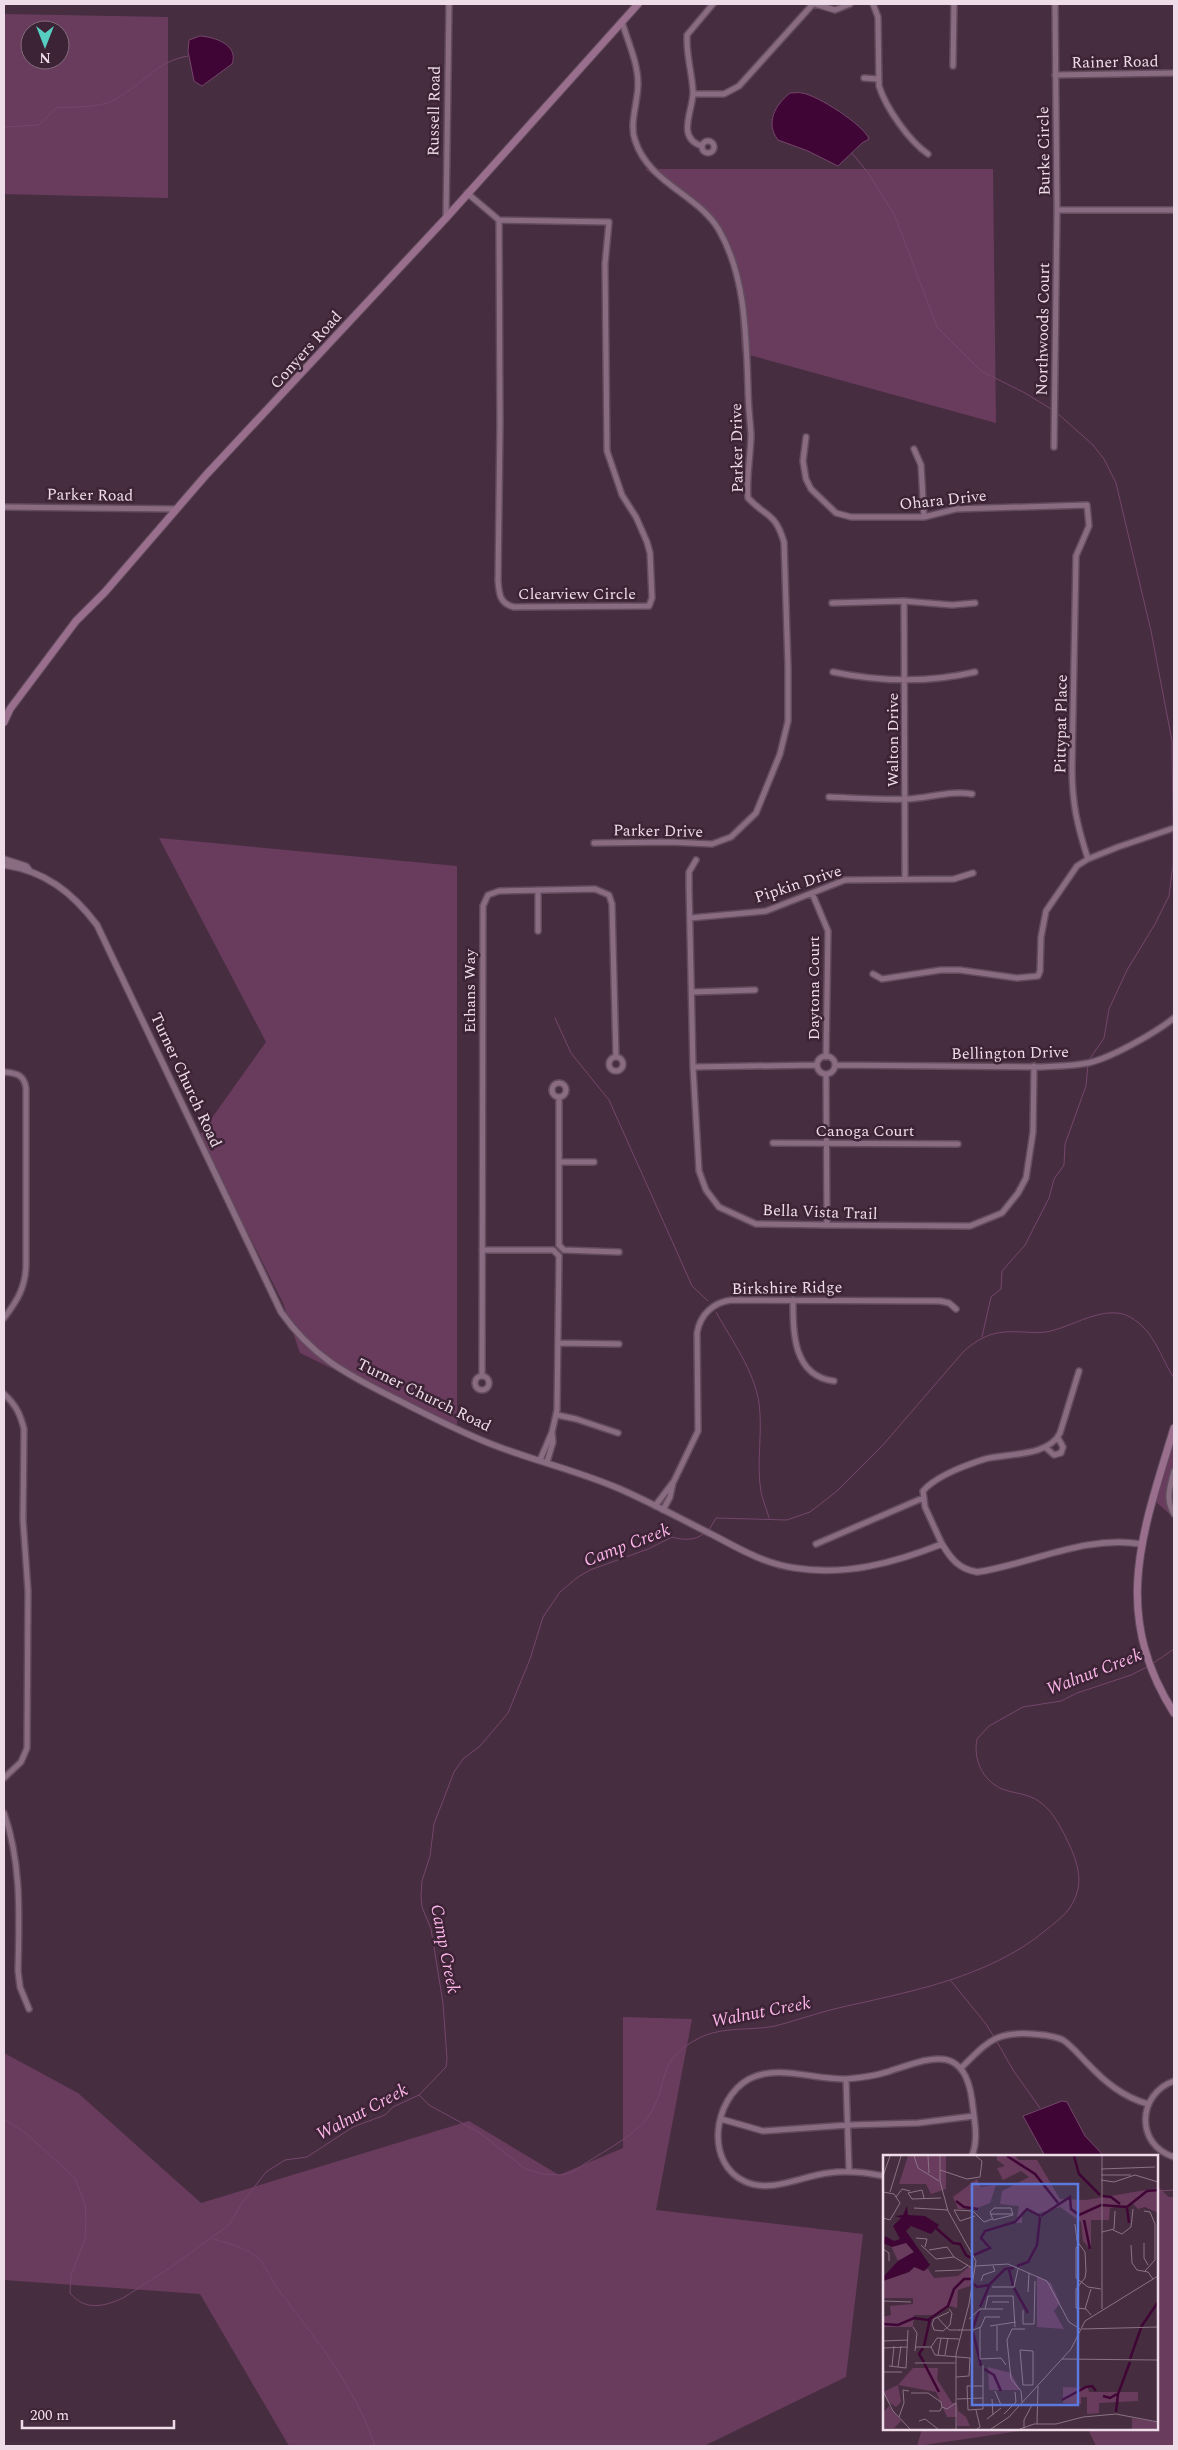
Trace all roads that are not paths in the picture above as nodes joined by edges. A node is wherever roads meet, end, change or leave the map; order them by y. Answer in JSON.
{"nodes":[{"id":1,"x":449,"y":4,"type":"edge"},
{"id":2,"x":638,"y":4,"type":"edge"},
{"id":3,"x":713,"y":4,"type":"edge"},
{"id":4,"x":814,"y":4,"type":"edge"},
{"id":5,"x":850,"y":4,"type":"edge"},
{"id":6,"x":873,"y":4,"type":"edge"},
{"id":7,"x":954,"y":4,"type":"edge"},
{"id":8,"x":1055,"y":4,"type":"edge"},
{"id":9,"x":622,"y":22,"type":"junction"},
{"id":10,"x":952,"y":66,"type":"dead end"},
{"id":11,"x":1174,"y":73,"type":"edge"},
{"id":12,"x":1055,"y":75,"type":"junction"},
{"id":13,"x":864,"y":78,"type":"dead end"},
{"id":14,"x":878,"y":79,"type":"junction"},
{"id":15,"x":693,"y":94,"type":"junction"},
{"id":16,"x":702,"y":146,"type":"dead end"},
{"id":17,"x":928,"y":154,"type":"dead end"},
{"id":18,"x":467,"y":193,"type":"junction"},
{"id":19,"x":1057,"y":210,"type":"junction"},
{"id":20,"x":1174,"y":210,"type":"edge"},
{"id":21,"x":446,"y":218,"type":"junction"},
{"id":22,"x":499,"y":220,"type":"junction"},
{"id":23,"x":806,"y":437,"type":"dead end"},
{"id":24,"x":1054,"y":447,"type":"dead end"},
{"id":25,"x":914,"y":449,"type":"dead end"},
{"id":26,"x":4,"y":507,"type":"edge"},
{"id":27,"x":176,"y":509,"type":"junction"},
{"id":28,"x":924,"y":517,"type":"junction"},
{"id":29,"x":1075,"y":588,"type":"joint"},
{"id":30,"x":904,"y":601,"type":"junction"},
{"id":31,"x":975,"y":602,"type":"dead end"},
{"id":32,"x":832,"y":603,"type":"dead end"},
{"id":33,"x":833,"y":672,"type":"dead end"},
{"id":34,"x":975,"y":672,"type":"dead end"},
{"id":35,"x":906,"y":680,"type":"junction"},
{"id":36,"x":4,"y":722,"type":"edge"},
{"id":37,"x":972,"y":794,"type":"dead end"},
{"id":38,"x":829,"y":797,"type":"dead end"},
{"id":39,"x":905,"y":799,"type":"junction"},
{"id":40,"x":1174,"y":828,"type":"edge"},
{"id":41,"x":594,"y":843,"type":"dead end"},
{"id":42,"x":4,"y":859,"type":"edge"},
{"id":43,"x":1088,"y":859,"type":"junction"},
{"id":44,"x":696,"y":860,"type":"dead end"},
{"id":45,"x":4,"y":865,"type":"edge"},
{"id":46,"x":29,"y":870,"type":"junction"},
{"id":47,"x":973,"y":874,"type":"dead end"},
{"id":48,"x":905,"y":879,"type":"junction"},
{"id":49,"x":538,"y":890,"type":"junction"},
{"id":50,"x":812,"y":893,"type":"junction"},
{"id":51,"x":690,"y":918,"type":"junction"},
{"id":52,"x":538,"y":931,"type":"dead end"},
{"id":53,"x":873,"y":974,"type":"dead end"},
{"id":54,"x":755,"y":990,"type":"dead end"},
{"id":55,"x":692,"y":992,"type":"junction"},
{"id":56,"x":1174,"y":1018,"type":"edge"},
{"id":57,"x":616,"y":1057,"type":"dead end"},
{"id":58,"x":826,"y":1057,"type":"junction"},
{"id":59,"x":818,"y":1065,"type":"junction"},
{"id":60,"x":834,"y":1065,"type":"junction"},
{"id":61,"x":693,"y":1066,"type":"junction"},
{"id":62,"x":1034,"y":1066,"type":"junction"},
{"id":63,"x":4,"y":1072,"type":"edge"},
{"id":64,"x":826,"y":1074,"type":"junction"},
{"id":65,"x":559,"y":1097,"type":"dead end"},
{"id":66,"x":773,"y":1143,"type":"dead end"},
{"id":67,"x":826,"y":1144,"type":"junction"},
{"id":68,"x":958,"y":1144,"type":"dead end"},
{"id":69,"x":559,"y":1162,"type":"junction"},
{"id":70,"x":594,"y":1162,"type":"dead end"},
{"id":71,"x":827,"y":1225,"type":"junction"},
{"id":72,"x":559,"y":1245,"type":"junction"},
{"id":73,"x":482,"y":1250,"type":"junction"},
{"id":74,"x":553,"y":1250,"type":"junction"},
{"id":75,"x":564,"y":1250,"type":"junction"},
{"id":76,"x":619,"y":1252,"type":"dead end"},
{"id":77,"x":558,"y":1256,"type":"junction"},
{"id":78,"x":793,"y":1300,"type":"junction"},
{"id":79,"x":956,"y":1309,"type":"dead end"},
{"id":80,"x":4,"y":1318,"type":"edge"},
{"id":81,"x":559,"y":1343,"type":"junction"},
{"id":82,"x":619,"y":1344,"type":"dead end"},
{"id":83,"x":1079,"y":1371,"type":"dead end"},
{"id":84,"x":482,"y":1376,"type":"dead end"},
{"id":85,"x":834,"y":1381,"type":"dead end"},
{"id":86,"x":4,"y":1394,"type":"edge"},
{"id":87,"x":557,"y":1415,"type":"junction"},
{"id":88,"x":1174,"y":1428,"type":"edge"},
{"id":89,"x":552,"y":1432,"type":"junction"},
{"id":90,"x":618,"y":1433,"type":"dead end"},
{"id":91,"x":1058,"y":1438,"type":"junction"},
{"id":92,"x":1044,"y":1447,"type":"junction"},
{"id":93,"x":540,"y":1460,"type":"junction"},
{"id":94,"x":547,"y":1462,"type":"junction"},
{"id":95,"x":1174,"y":1472,"type":"edge"},
{"id":96,"x":674,"y":1481,"type":"junction"},
{"id":97,"x":923,"y":1498,"type":"junction"},
{"id":98,"x":655,"y":1506,"type":"junction"},
{"id":99,"x":663,"y":1510,"type":"junction"},
{"id":100,"x":1174,"y":1514,"type":"edge"},
{"id":101,"x":816,"y":1544,"type":"dead end"},
{"id":102,"x":942,"y":1544,"type":"junction"},
{"id":103,"x":1140,"y":1544,"type":"junction"},
{"id":104,"x":1174,"y":1713,"type":"edge"},
{"id":105,"x":4,"y":1778,"type":"edge"},
{"id":106,"x":4,"y":1813,"type":"edge"},
{"id":107,"x":29,"y":2009,"type":"dead end"},
{"id":108,"x":961,"y":2068,"type":"junction"},
{"id":109,"x":846,"y":2079,"type":"junction"},
{"id":110,"x":1174,"y":2081,"type":"edge"},
{"id":111,"x":1148,"y":2104,"type":"junction"},
{"id":112,"x":974,"y":2116,"type":"junction"},
{"id":113,"x":721,"y":2120,"type":"junction"},
{"id":114,"x":848,"y":2125,"type":"junction"},
{"id":115,"x":972,"y":2155,"type":"edge"},
{"id":116,"x":1174,"y":2157,"type":"edge"},
{"id":117,"x":849,"y":2171,"type":"junction"},
{"id":118,"x":883,"y":2176,"type":"edge"}],
"edges":[{"from":1,"to":21,"type":"street","name":"Russell Road"},
{"from":2,"to":9,"type":"main road","name":"Conyers Road"},
{"from":3,"to":15,"type":"street"},
{"from":4,"to":5,"type":"street"},
{"from":4,"to":15,"type":"street"},
{"from":6,"to":14,"type":"street"},
{"from":7,"to":10,"type":"street"},
{"from":8,"to":12,"type":"street","name":"Burke Circle"},
{"from":9,"to":18,"type":"main road","name":"Conyers Road"},
{"from":9,"to":41,"type":"street","name":"Parker Drive"},
{"from":11,"to":12,"type":"street","name":"Rainer Road"},
{"from":12,"to":19,"type":"street","name":"Burke Circle"},
{"from":13,"to":14,"type":"street"},
{"from":14,"to":17,"type":"street"},
{"from":15,"to":16,"type":"street"},
{"from":18,"to":21,"type":"main road","name":"Conyers Road"},
{"from":18,"to":22,"type":"street"},
{"from":19,"to":20,"type":"street","name":"Burke Circle"},
{"from":19,"to":24,"type":"street","name":"Northwoods Court"},
{"from":21,"to":27,"type":"main road","name":"Conyers Road"},
{"from":22,"to":22,"type":"street","name":"Clearview Circle"},
{"from":23,"to":28,"type":"street","name":"Ohara Drive"},
{"from":25,"to":28,"type":"street"},
{"from":26,"to":27,"type":"street","name":"Parker Road"},
{"from":27,"to":36,"type":"main road","name":"Conyers Road"},
{"from":28,"to":29,"type":"street","name":"Ohara Drive"},
{"from":29,"to":43,"type":"street","name":"Pittypat Place"},
{"from":30,"to":31,"type":"street"},
{"from":30,"to":32,"type":"street"},
{"from":30,"to":35,"type":"street","name":"Walton Drive"},
{"from":33,"to":35,"type":"street"},
{"from":34,"to":35,"type":"street"},
{"from":35,"to":39,"type":"street","name":"Walton Drive"},
{"from":37,"to":39,"type":"street"},
{"from":38,"to":39,"type":"street"},
{"from":39,"to":48,"type":"street","name":"Walton Drive"},
{"from":40,"to":43,"type":"street"},
{"from":42,"to":46,"type":"street","name":"Turner Church Road"},
{"from":43,"to":53,"type":"street"},
{"from":44,"to":51,"type":"street","name":"Bella Vista Trail"},
{"from":45,"to":46,"type":"street","name":"Turner Church Road"},
{"from":46,"to":93,"type":"street","name":"Turner Church Road"},
{"from":47,"to":48,"type":"street","name":"Pipkin Drive"},
{"from":48,"to":50,"type":"street","name":"Pipkin Drive"},
{"from":49,"to":52,"type":"street"},
{"from":49,"to":57,"type":"street","name":"Ethans Way"},
{"from":49,"to":73,"type":"street","name":"Ethans Way"},
{"from":50,"to":51,"type":"street","name":"Pipkin Drive"},
{"from":50,"to":58,"type":"street","name":"Daytona Court"},
{"from":51,"to":55,"type":"street","name":"Bella Vista Trail"},
{"from":54,"to":55,"type":"street"},
{"from":55,"to":61,"type":"street","name":"Bella Vista Trail"},
{"from":56,"to":62,"type":"street","name":"Bellington Drive"},
{"from":58,"to":59,"type":"street"},
{"from":58,"to":60,"type":"street"},
{"from":59,"to":61,"type":"street"},
{"from":59,"to":64,"type":"street"},
{"from":60,"to":62,"type":"street","name":"Bellington Drive"},
{"from":60,"to":64,"type":"street"},
{"from":61,"to":71,"type":"street","name":"Bella Vista Trail"},
{"from":62,"to":71,"type":"street","name":"Bella Vista Trail"},
{"from":63,"to":80,"type":"street"},
{"from":64,"to":67,"type":"street"},
{"from":65,"to":69,"type":"street"},
{"from":66,"to":67,"type":"street","name":"Canoga Court"},
{"from":67,"to":68,"type":"street","name":"Canoga Court"},
{"from":67,"to":71,"type":"street"},
{"from":69,"to":70,"type":"street"},
{"from":69,"to":72,"type":"street"},
{"from":72,"to":74,"type":"street"},
{"from":72,"to":75,"type":"street"},
{"from":73,"to":74,"type":"street"},
{"from":73,"to":84,"type":"street","name":"Ethans Way"},
{"from":74,"to":77,"type":"street"},
{"from":75,"to":76,"type":"street"},
{"from":75,"to":77,"type":"street"},
{"from":77,"to":81,"type":"street"},
{"from":78,"to":79,"type":"street","name":"Birkshire Ridge"},
{"from":78,"to":85,"type":"street"},
{"from":78,"to":96,"type":"street","name":"Birkshire Ridge"},
{"from":81,"to":82,"type":"street"},
{"from":81,"to":87,"type":"street"},
{"from":83,"to":91,"type":"street"},
{"from":86,"to":105,"type":"street"},
{"from":87,"to":89,"type":"street"},
{"from":87,"to":90,"type":"street"},
{"from":88,"to":103,"type":"main road"},
{"from":89,"to":93,"type":"street"},
{"from":89,"to":94,"type":"street"},
{"from":91,"to":92,"type":"street"},
{"from":91,"to":92,"type":"street"},
{"from":92,"to":97,"type":"street"},
{"from":93,"to":94,"type":"street","name":"Turner Church Road"},
{"from":94,"to":98,"type":"street","name":"Turner Church Road"},
{"from":95,"to":100,"type":"street"},
{"from":96,"to":98,"type":"street","name":"Birkshire Ridge"},
{"from":96,"to":99,"type":"street","name":"Birkshire Ridge"},
{"from":97,"to":101,"type":"street"},
{"from":97,"to":102,"type":"street"},
{"from":98,"to":99,"type":"street","name":"Turner Church Road"},
{"from":99,"to":102,"type":"street","name":"Turner Church Road"},
{"from":102,"to":103,"type":"street"},
{"from":103,"to":104,"type":"main road"},
{"from":106,"to":107,"type":"street"},
{"from":108,"to":109,"type":"street"},
{"from":108,"to":111,"type":"street"},
{"from":108,"to":112,"type":"street"},
{"from":109,"to":113,"type":"street"},
{"from":109,"to":114,"type":"street"},
{"from":110,"to":111,"type":"street"},
{"from":111,"to":116,"type":"street"},
{"from":112,"to":114,"type":"street"},
{"from":112,"to":115,"type":"street"},
{"from":113,"to":114,"type":"street"},
{"from":113,"to":117,"type":"street"},
{"from":114,"to":117,"type":"street"},
{"from":117,"to":118,"type":"street"}]}
